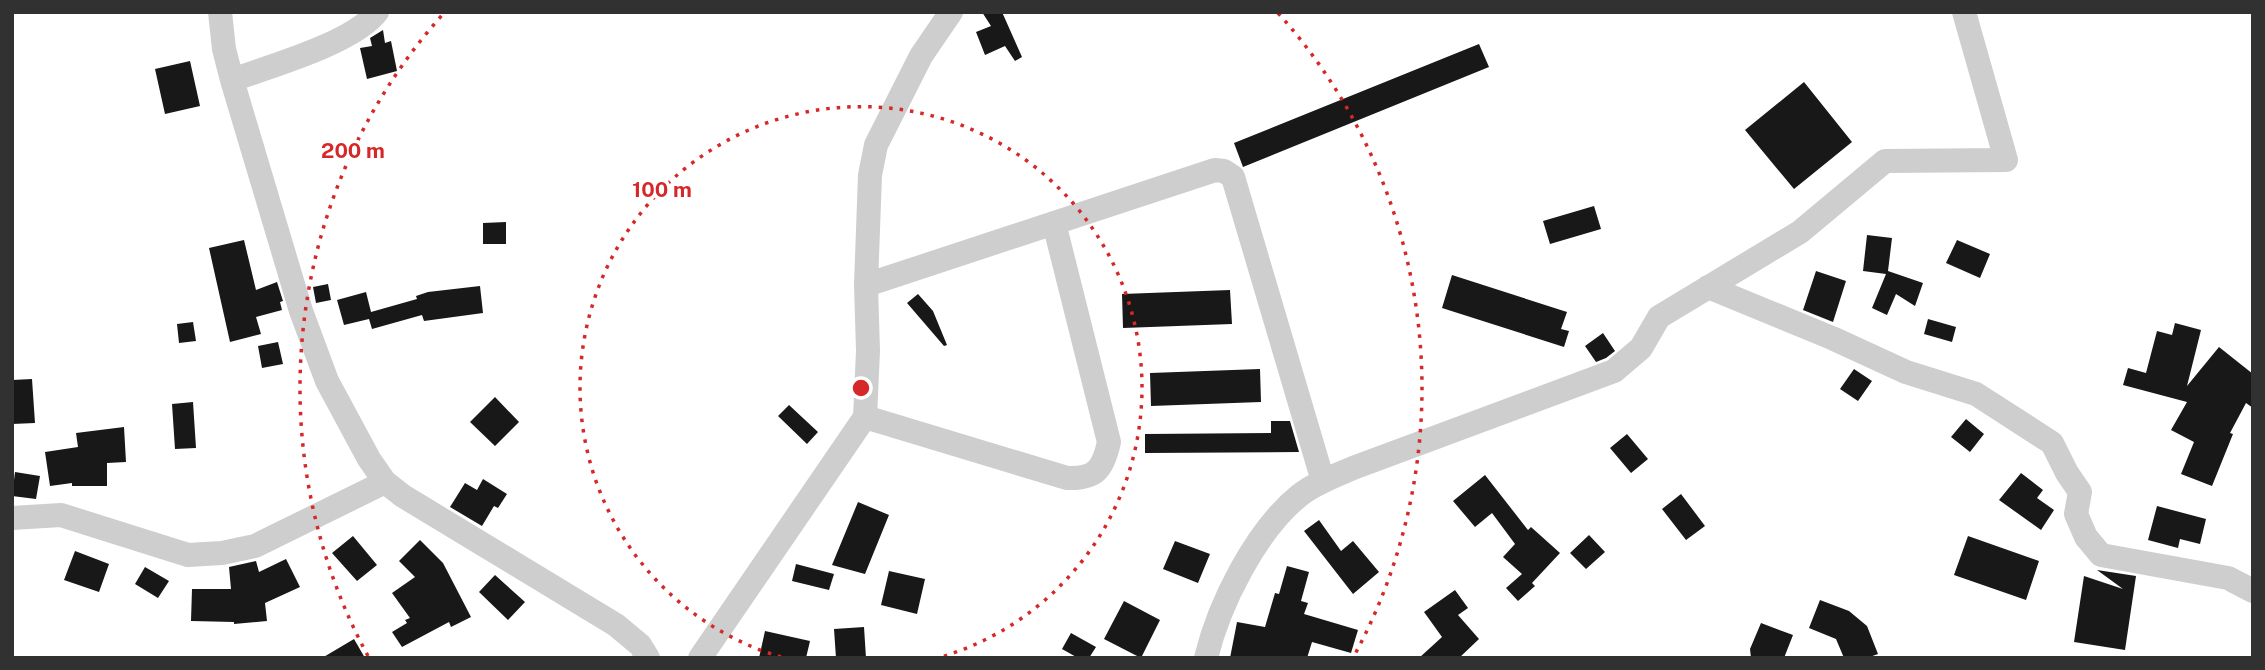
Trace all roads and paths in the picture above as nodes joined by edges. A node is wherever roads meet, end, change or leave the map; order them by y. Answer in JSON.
{"nodes":[{"id":1,"x":220,"y":12,"type":"edge"},
{"id":2,"x":377,"y":12,"type":"edge"},
{"id":3,"x":951,"y":12,"type":"edge"},
{"id":4,"x":1964,"y":12,"type":"edge"},
{"id":5,"x":232,"y":80,"type":"junction"},
{"id":6,"x":1054,"y":223,"type":"junction"},
{"id":7,"x":866,"y":285,"type":"junction"},
{"id":8,"x":1708,"y":287,"type":"junction"},
{"id":9,"x":865,"y":416,"type":"junction"},
{"id":10,"x":1323,"y":481,"type":"junction"},
{"id":11,"x":385,"y":482,"type":"junction"},
{"id":12,"x":12,"y":518,"type":"edge"},
{"id":13,"x":2253,"y":591,"type":"edge"},
{"id":14,"x":648,"y":658,"type":"edge"},
{"id":15,"x":700,"y":658,"type":"edge"},
{"id":16,"x":1206,"y":658,"type":"edge"}],
"edges":[{"from":1,"to":5,"type":"street"},
{"from":2,"to":5,"type":"street"},
{"from":3,"to":7,"type":"street"},
{"from":4,"to":8,"type":"street"},
{"from":5,"to":11,"type":"street"},
{"from":6,"to":7,"type":"street"},
{"from":6,"to":9,"type":"street"},
{"from":6,"to":10,"type":"street"},
{"from":7,"to":9,"type":"street"},
{"from":8,"to":10,"type":"street"},
{"from":8,"to":13,"type":"street"},
{"from":9,"to":15,"type":"street"},
{"from":10,"to":16,"type":"street"},
{"from":11,"to":12,"type":"street"},
{"from":11,"to":14,"type":"street"}]}
